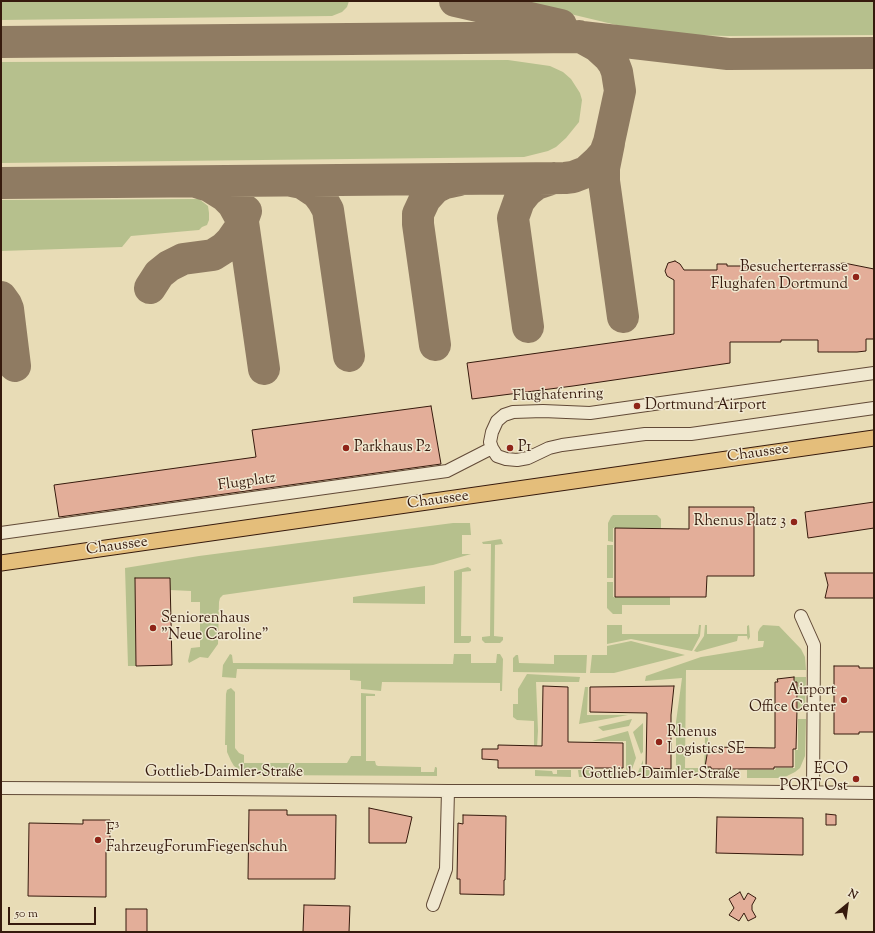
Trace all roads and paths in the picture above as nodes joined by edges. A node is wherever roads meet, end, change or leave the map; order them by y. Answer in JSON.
{"nodes":[{"id":1,"x":874,"y":373,"type":"edge"},
{"id":2,"x":874,"y":408,"type":"edge"},
{"id":3,"x":874,"y":438,"type":"edge"},
{"id":4,"x":492,"y":448,"type":"junction"},
{"id":5,"x":1,"y":533,"type":"edge"},
{"id":6,"x":1,"y":563,"type":"edge"},
{"id":7,"x":801,"y":616,"type":"dead end"},
{"id":8,"x":1,"y":788,"type":"edge"},
{"id":9,"x":448,"y":791,"type":"junction"},
{"id":10,"x":813,"y":792,"type":"junction"},
{"id":11,"x":874,"y":793,"type":"edge"},
{"id":12,"x":433,"y":904,"type":"dead end"}],
"edges":[{"from":1,"to":4,"type":"street","name":"Flughafenring"},
{"from":2,"to":4,"type":"street"},
{"from":3,"to":6,"type":"main road","name":"Chaussee"},
{"from":4,"to":5,"type":"street","name":"Flugplatz"},
{"from":7,"to":10,"type":"street"},
{"from":8,"to":9,"type":"street","name":"Gottlieb-Daimler-Straße"},
{"from":9,"to":10,"type":"street","name":"Gottlieb-Daimler-Straße"},
{"from":9,"to":12,"type":"street"},
{"from":10,"to":11,"type":"street","name":"Gottlieb-Daimler-Straße"}]}
